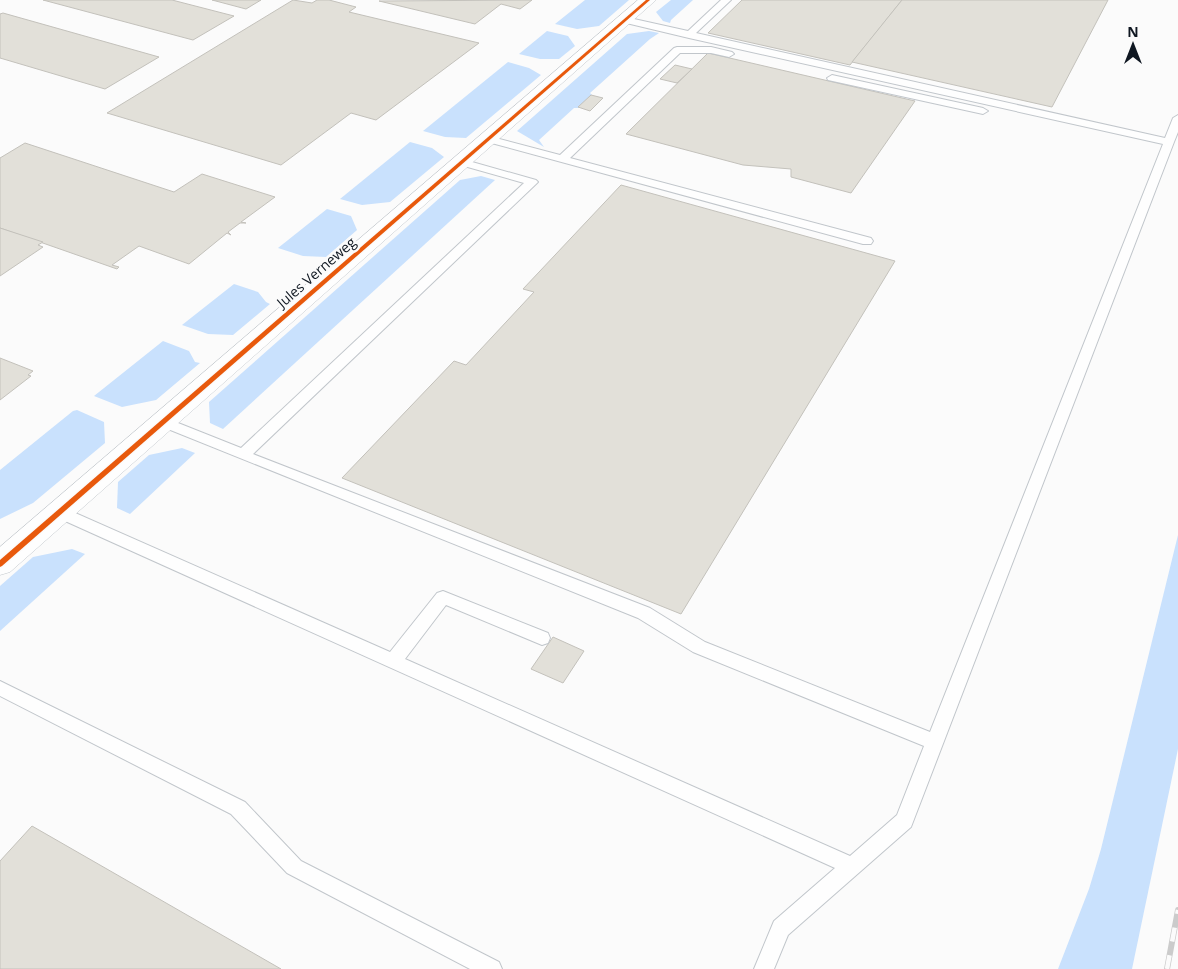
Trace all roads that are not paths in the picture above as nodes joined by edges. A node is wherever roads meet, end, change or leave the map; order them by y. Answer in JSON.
{"nodes":[{"id":1,"x":648,"y":0,"type":"edge"},
{"id":2,"x":726,"y":0,"type":"edge"},
{"id":3,"x":625,"y":20,"type":"junction"},
{"id":4,"x":689,"y":35,"type":"junction"},
{"id":5,"x":740,"y":57,"type":"dead end"},
{"id":6,"x":818,"y":74,"type":"dead end"},
{"id":7,"x":983,"y":112,"type":"dead end"},
{"id":8,"x":1178,"y":118,"type":"edge"},
{"id":9,"x":488,"y":139,"type":"junction"},
{"id":10,"x":1169,"y":142,"type":"junction"},
{"id":11,"x":562,"y":159,"type":"junction"},
{"id":12,"x":462,"y":162,"type":"junction"},
{"id":13,"x":867,"y":241,"type":"dead end"},
{"id":14,"x":163,"y":422,"type":"junction"},
{"id":15,"x":243,"y":455,"type":"junction"},
{"id":16,"x":59,"y":512,"type":"junction"},
{"id":17,"x":0,"y":564,"type":"edge"},
{"id":18,"x":542,"y":638,"type":"dead end"},
{"id":19,"x":393,"y":661,"type":"junction"},
{"id":20,"x":0,"y":688,"type":"edge"},
{"id":21,"x":935,"y":742,"type":"junction"},
{"id":22,"x":852,"y":866,"type":"junction"},
{"id":23,"x":492,"y":969,"type":"edge"},
{"id":24,"x":764,"y":969,"type":"edge"}],
"edges":[{"from":1,"to":3,"type":"street","name":"Jules Verneweg"},
{"from":2,"to":4,"type":"lane"},
{"from":3,"to":4,"type":"lane"},
{"from":3,"to":9,"type":"street","name":"Jules Verneweg"},
{"from":4,"to":10,"type":"lane"},
{"from":5,"to":11,"type":"lane"},
{"from":6,"to":7,"type":"lane"},
{"from":8,"to":10,"type":"lane"},
{"from":9,"to":11,"type":"lane"},
{"from":9,"to":12,"type":"street","name":"Jules Verneweg"},
{"from":10,"to":21,"type":"lane"},
{"from":11,"to":13,"type":"lane"},
{"from":12,"to":14,"type":"street","name":"Jules Verneweg"},
{"from":12,"to":15,"type":"lane"},
{"from":14,"to":15,"type":"lane"},
{"from":14,"to":16,"type":"street","name":"Jules Verneweg"},
{"from":15,"to":21,"type":"lane"},
{"from":16,"to":17,"type":"street","name":"Jules Verneweg"},
{"from":16,"to":19,"type":"lane"},
{"from":18,"to":19,"type":"lane"},
{"from":19,"to":22,"type":"lane"},
{"from":20,"to":23,"type":"lane"},
{"from":21,"to":22,"type":"lane"},
{"from":22,"to":24,"type":"lane"}]}
